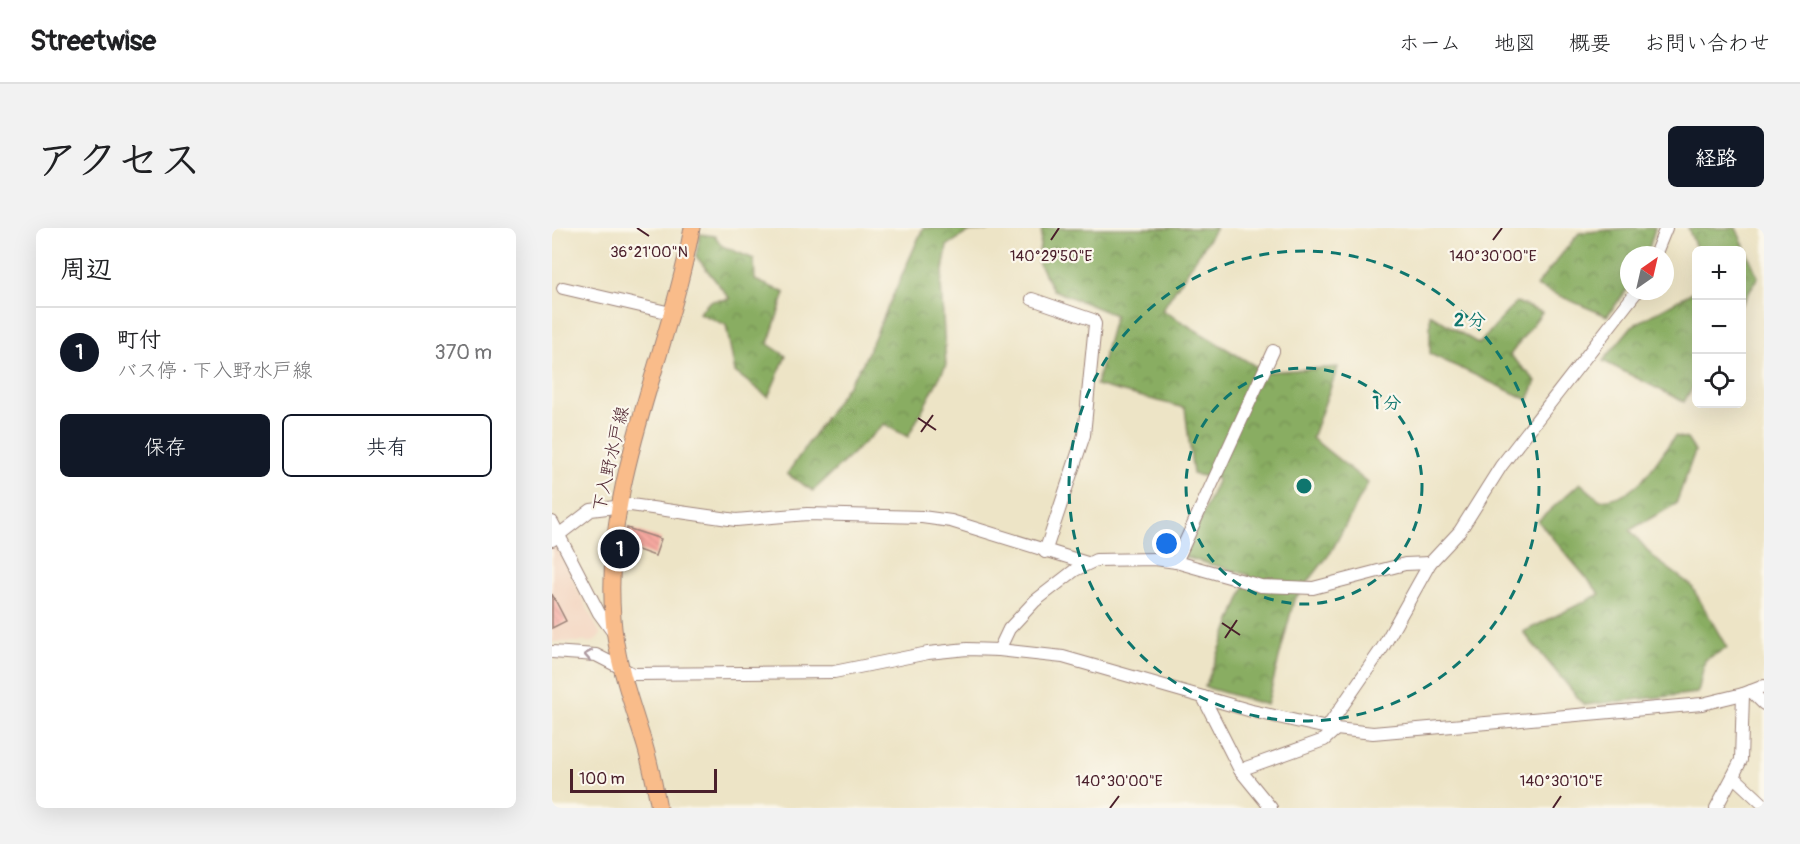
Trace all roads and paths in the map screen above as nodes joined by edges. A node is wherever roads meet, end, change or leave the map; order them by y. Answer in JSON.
{"nodes":[{"id":1,"x":693,"y":228,"type":"edge"},
{"id":2,"x":1665,"y":228,"type":"edge"},
{"id":3,"x":1658,"y":246,"type":"edge"},
{"id":4,"x":563,"y":288,"type":"dead end"},
{"id":5,"x":1032,"y":299,"type":"dead end"},
{"id":6,"x":1630,"y":300,"type":"edge"},
{"id":7,"x":671,"y":313,"type":"junction"},
{"id":8,"x":1273,"y":351,"type":"dead end"},
{"id":9,"x":620,"y":506,"type":"junction"},
{"id":10,"x":552,"y":522,"type":"edge"},
{"id":11,"x":555,"y":537,"type":"edge"},
{"id":12,"x":1045,"y":552,"type":"junction"},
{"id":13,"x":1176,"y":562,"type":"junction"},
{"id":14,"x":1430,"y":562,"type":"junction"},
{"id":15,"x":1087,"y":563,"type":"junction"},
{"id":16,"x":615,"y":635,"type":"junction"},
{"id":17,"x":999,"y":650,"type":"junction"},
{"id":18,"x":552,"y":652,"type":"edge"},
{"id":19,"x":621,"y":669,"type":"junction"},
{"id":20,"x":1764,"y":686,"type":"edge"},
{"id":21,"x":1747,"y":693,"type":"junction"},
{"id":22,"x":1203,"y":697,"type":"junction"},
{"id":23,"x":1764,"y":704,"type":"edge"},
{"id":24,"x":1331,"y":729,"type":"junction"},
{"id":25,"x":1239,"y":770,"type":"junction"},
{"id":26,"x":1733,"y":776,"type":"junction"},
{"id":27,"x":1764,"y":805,"type":"edge"},
{"id":28,"x":659,"y":808,"type":"edge"},
{"id":29,"x":1270,"y":808,"type":"edge"},
{"id":30,"x":1716,"y":808,"type":"edge"}],
"edges":[{"from":1,"to":7,"type":"main road","name":"下入野水戸線"},
{"from":2,"to":3,"type":"street"},
{"from":4,"to":7,"type":"street"},
{"from":5,"to":12,"type":"street"},
{"from":6,"to":14,"type":"street"},
{"from":7,"to":9,"type":"main road","name":"下入野水戸線"},
{"from":8,"to":13,"type":"street"},
{"from":9,"to":11,"type":"street"},
{"from":9,"to":12,"type":"street"},
{"from":9,"to":16,"type":"main road","name":"下入野水戸線"},
{"from":10,"to":11,"type":"street"},
{"from":11,"to":16,"type":"street"},
{"from":12,"to":15,"type":"street"},
{"from":13,"to":14,"type":"street"},
{"from":13,"to":15,"type":"street"},
{"from":14,"to":24,"type":"street"},
{"from":15,"to":17,"type":"street"},
{"from":16,"to":19,"type":"main road","name":"下入野水戸線"},
{"from":17,"to":19,"type":"street"},
{"from":17,"to":22,"type":"street"},
{"from":19,"to":18,"type":"street","one_way":true},
{"from":19,"to":28,"type":"main road","name":"下入野水戸線"},
{"from":20,"to":21,"type":"street"},
{"from":21,"to":23,"type":"street"},
{"from":21,"to":24,"type":"street"},
{"from":21,"to":26,"type":"street"},
{"from":22,"to":24,"type":"street"},
{"from":22,"to":25,"type":"street"},
{"from":24,"to":25,"type":"street"},
{"from":25,"to":29,"type":"street"},
{"from":26,"to":27,"type":"street"},
{"from":26,"to":30,"type":"street"}]}
